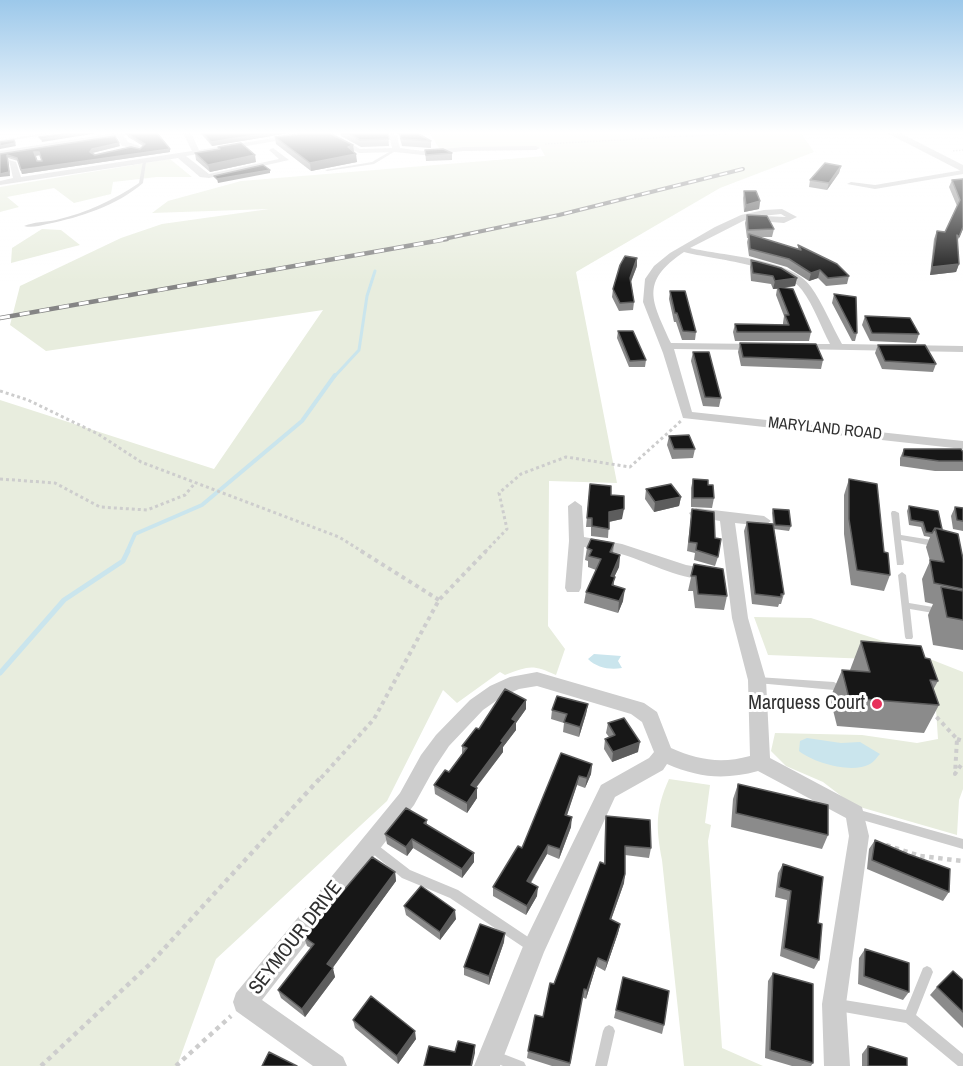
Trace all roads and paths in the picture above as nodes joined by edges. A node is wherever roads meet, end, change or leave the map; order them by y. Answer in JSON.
{"nodes":[{"id":1,"x":141,"y":183,"type":"edge"},
{"id":2,"x":897,"y":183,"type":"edge"},
{"id":3,"x":851,"y":184,"type":"dead end"},
{"id":4,"x":744,"y":217,"type":"dead end"},
{"id":5,"x":26,"y":226,"type":"dead end"},
{"id":6,"x":683,"y":249,"type":"junction"},
{"id":7,"x":667,"y":346,"type":"junction"},
{"id":8,"x":837,"y":346,"type":"junction"},
{"id":9,"x":767,"y":347,"type":"edge"},
{"id":10,"x":790,"y":347,"type":"edge"},
{"id":11,"x":963,"y":349,"type":"edge"},
{"id":12,"x":0,"y":391,"type":"edge"},
{"id":13,"x":687,"y":415,"type":"junction"},
{"id":14,"x":963,"y":445,"type":"edge"},
{"id":15,"x":0,"y":479,"type":"edge"},
{"id":16,"x":195,"y":483,"type":"junction"},
{"id":17,"x":575,"y":506,"type":"dead end"},
{"id":18,"x":695,"y":513,"type":"edge"},
{"id":19,"x":894,"y":513,"type":"dead end"},
{"id":20,"x":727,"y":517,"type":"junction"},
{"id":21,"x":764,"y":521,"type":"edge"},
{"id":22,"x":897,"y":537,"type":"junction"},
{"id":23,"x":577,"y":541,"type":"junction"},
{"id":24,"x":952,"y":546,"type":"edge"},
{"id":25,"x":900,"y":563,"type":"dead end"},
{"id":26,"x":902,"y":575,"type":"dead end"},
{"id":27,"x":734,"y":578,"type":"junction"},
{"id":28,"x":573,"y":588,"type":"dead end"},
{"id":29,"x":439,"y":600,"type":"junction"},
{"id":30,"x":905,"y":605,"type":"junction"},
{"id":31,"x":951,"y":614,"type":"edge"},
{"id":32,"x":909,"y":637,"type":"dead end"},
{"id":33,"x":757,"y":680,"type":"junction"},
{"id":34,"x":834,"y":686,"type":"dead end"},
{"id":35,"x":927,"y":706,"type":"edge"},
{"id":36,"x":957,"y":739,"type":"junction"},
{"id":37,"x":963,"y":741,"type":"edge"},
{"id":38,"x":664,"y":753,"type":"junction"},
{"id":39,"x":760,"y":762,"type":"junction"},
{"id":40,"x":963,"y":762,"type":"edge"},
{"id":41,"x":855,"y":813,"type":"junction"},
{"id":42,"x":859,"y":836,"type":"junction"},
{"id":43,"x":963,"y":844,"type":"edge"},
{"id":44,"x":369,"y":845,"type":"junction"},
{"id":45,"x":963,"y":861,"type":"edge"},
{"id":46,"x":534,"y":947,"type":"junction"},
{"id":47,"x":927,"y":972,"type":"dead end"},
{"id":48,"x":245,"y":1002,"type":"junction"},
{"id":49,"x":834,"y":1004,"type":"junction"},
{"id":50,"x":909,"y":1017,"type":"junction"},
{"id":51,"x":609,"y":1031,"type":"dead end"},
{"id":52,"x":489,"y":1061,"type":"edge"},
{"id":53,"x":963,"y":1062,"type":"edge"},
{"id":54,"x":41,"y":1066,"type":"edge"},
{"id":55,"x":176,"y":1066,"type":"edge"},
{"id":56,"x":334,"y":1066,"type":"edge"},
{"id":57,"x":520,"y":1066,"type":"edge"},
{"id":58,"x":601,"y":1066,"type":"edge"},
{"id":59,"x":837,"y":1066,"type":"edge"}],
"edges":[{"from":1,"to":5,"type":"lane"},
{"from":2,"to":3,"type":"street"},
{"from":4,"to":6,"type":"street"},
{"from":6,"to":7,"type":"street"},
{"from":6,"to":8,"type":"street"},
{"from":7,"to":9,"type":"street"},
{"from":7,"to":13,"type":"street"},
{"from":8,"to":10,"type":"street"},
{"from":8,"to":11,"type":"street"},
{"from":12,"to":16,"type":"path"},
{"from":13,"to":14,"type":"street","name":"MARYLAND ROAD"},
{"from":13,"to":29,"type":"path"},
{"from":15,"to":16,"type":"path"},
{"from":16,"to":29,"type":"path"},
{"from":17,"to":23,"type":"street"},
{"from":18,"to":20,"type":"street"},
{"from":19,"to":22,"type":"lane"},
{"from":20,"to":21,"type":"street"},
{"from":20,"to":27,"type":"street"},
{"from":22,"to":24,"type":"lane"},
{"from":22,"to":25,"type":"lane"},
{"from":23,"to":27,"type":"street"},
{"from":23,"to":28,"type":"street"},
{"from":26,"to":30,"type":"lane"},
{"from":27,"to":33,"type":"street"},
{"from":29,"to":54,"type":"path"},
{"from":30,"to":31,"type":"lane"},
{"from":30,"to":32,"type":"lane"},
{"from":33,"to":34,"type":"lane"},
{"from":33,"to":39,"type":"street"},
{"from":35,"to":36,"type":"path"},
{"from":36,"to":37,"type":"path"},
{"from":36,"to":40,"type":"path"},
{"from":38,"to":39,"type":"street"},
{"from":38,"to":44,"type":"street","name":"SEYMOUR DRIVE"},
{"from":38,"to":46,"type":"street"},
{"from":39,"to":41,"type":"street"},
{"from":41,"to":42,"type":"street"},
{"from":41,"to":43,"type":"lane"},
{"from":42,"to":45,"type":"path"},
{"from":42,"to":49,"type":"street"},
{"from":44,"to":46,"type":"lane"},
{"from":44,"to":48,"type":"street","name":"SEYMOUR DRIVE"},
{"from":46,"to":52,"type":"street"},
{"from":47,"to":50,"type":"lane"},
{"from":48,"to":55,"type":"path"},
{"from":48,"to":56,"type":"street","name":"SEYMOUR DRIVE"},
{"from":49,"to":50,"type":"lane"},
{"from":49,"to":59,"type":"street"},
{"from":50,"to":53,"type":"lane"},
{"from":51,"to":58,"type":"lane"},
{"from":52,"to":57,"type":"lane"}]}
